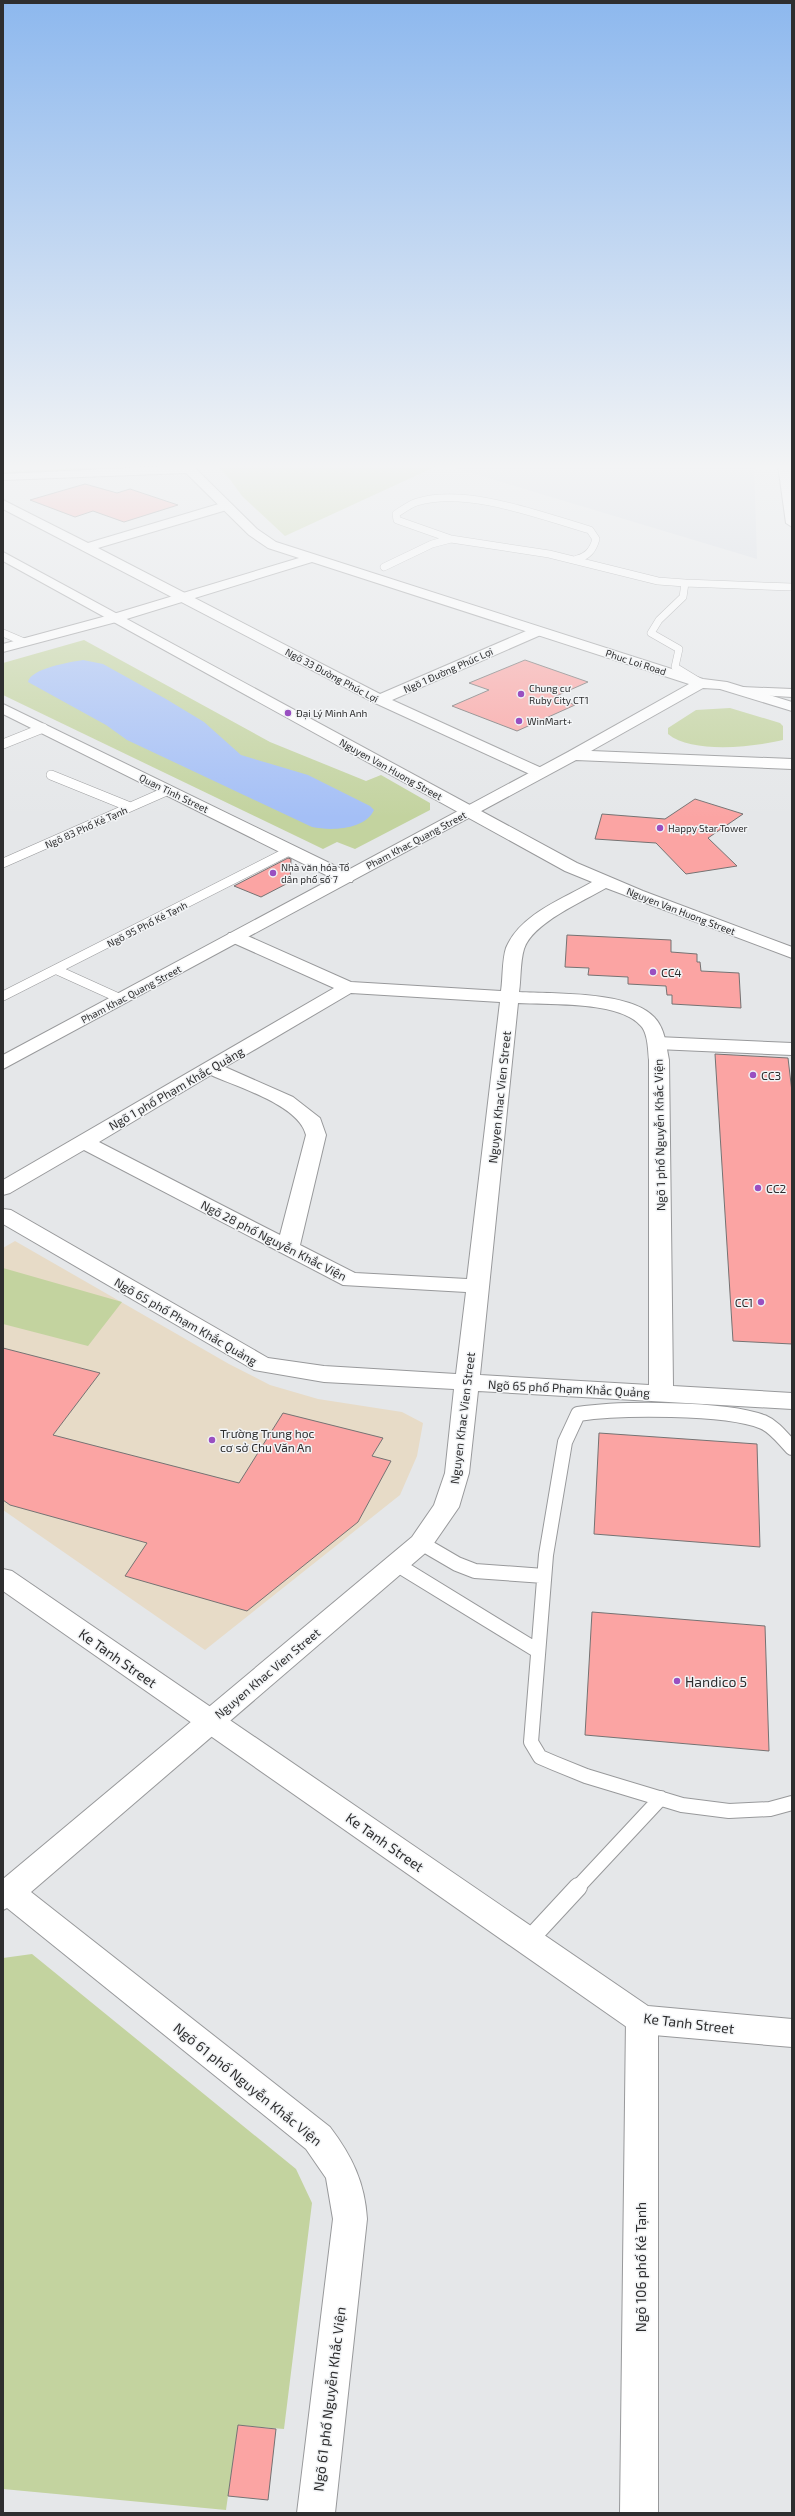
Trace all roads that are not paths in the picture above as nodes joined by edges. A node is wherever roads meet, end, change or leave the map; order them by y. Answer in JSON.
{"nodes":[{"id":1,"x":51,"y":582,"type":"edge"},
{"id":2,"x":155,"y":582,"type":"edge"},
{"id":3,"x":232,"y":582,"type":"edge"},
{"id":4,"x":388,"y":582,"type":"edge"},
{"id":5,"x":677,"y":582,"type":"edge"},
{"id":6,"x":685,"y":583,"type":"junction"},
{"id":7,"x":792,"y":587,"type":"edge"},
{"id":8,"x":184,"y":597,"type":"junction"},
{"id":9,"x":115,"y":618,"type":"junction"},
{"id":10,"x":538,"y":631,"type":"junction"},
{"id":11,"x":3,"y":633,"type":"edge"},
{"id":12,"x":24,"y":642,"type":"junction"},
{"id":13,"x":3,"y":648,"type":"edge"},
{"id":14,"x":701,"y":683,"type":"junction"},
{"id":15,"x":742,"y":691,"type":"junction"},
{"id":16,"x":792,"y":693,"type":"edge"},
{"id":17,"x":380,"y":700,"type":"junction"},
{"id":18,"x":792,"y":707,"type":"edge"},
{"id":19,"x":3,"y":708,"type":"edge"},
{"id":20,"x":792,"y":716,"type":"edge"},
{"id":21,"x":43,"y":728,"type":"junction"},
{"id":22,"x":3,"y":744,"type":"edge"},
{"id":23,"x":573,"y":755,"type":"junction"},
{"id":24,"x":792,"y":764,"type":"edge"},
{"id":25,"x":540,"y":773,"type":"junction"},
{"id":26,"x":51,"y":775,"type":"dead end"},
{"id":27,"x":169,"y":790,"type":"junction"},
{"id":28,"x":130,"y":807,"type":"junction"},
{"id":29,"x":468,"y":812,"type":"junction"},
{"id":30,"x":291,"y":850,"type":"junction"},
{"id":31,"x":3,"y":863,"type":"edge"},
{"id":32,"x":346,"y":878,"type":"junction"},
{"id":33,"x":605,"y":882,"type":"junction"},
{"id":34,"x":235,"y":937,"type":"junction"},
{"id":35,"x":792,"y":953,"type":"edge"},
{"id":36,"x":57,"y":970,"type":"junction"},
{"id":37,"x":348,"y":987,"type":"junction"},
{"id":38,"x":3,"y":996,"type":"edge"},
{"id":39,"x":510,"y":998,"type":"junction"},
{"id":40,"x":120,"y":999,"type":"junction"},
{"id":41,"x":657,"y":1043,"type":"junction"},
{"id":42,"x":792,"y":1049,"type":"edge"},
{"id":43,"x":3,"y":1063,"type":"edge"},
{"id":44,"x":210,"y":1068,"type":"junction"},
{"id":45,"x":84,"y":1142,"type":"junction"},
{"id":46,"x":3,"y":1189,"type":"edge"},
{"id":47,"x":3,"y":1215,"type":"edge"},
{"id":48,"x":288,"y":1248,"type":"junction"},
{"id":49,"x":478,"y":1286,"type":"junction"},
{"id":50,"x":467,"y":1382,"type":"junction"},
{"id":51,"x":661,"y":1394,"type":"junction"},
{"id":52,"x":792,"y":1401,"type":"edge"},
{"id":53,"x":792,"y":1448,"type":"edge"},
{"id":54,"x":421,"y":1543,"type":"junction"},
{"id":55,"x":396,"y":1564,"type":"junction"},
{"id":56,"x":544,"y":1576,"type":"junction"},
{"id":57,"x":3,"y":1578,"type":"edge"},
{"id":58,"x":538,"y":1651,"type":"junction"},
{"id":59,"x":210,"y":1721,"type":"junction"},
{"id":60,"x":661,"y":1798,"type":"junction"},
{"id":61,"x":792,"y":1803,"type":"edge"},
{"id":62,"x":6,"y":1895,"type":"edge"},
{"id":63,"x":528,"y":1941,"type":"junction"},
{"id":64,"x":642,"y":2020,"type":"junction"},
{"id":65,"x":792,"y":2033,"type":"edge"},
{"id":66,"x":316,"y":2513,"type":"edge"},
{"id":67,"x":638,"y":2513,"type":"edge"}],
"edges":[{"from":1,"to":9,"type":"street","name":"Nguyen Van Huong Street"},
{"from":2,"to":8,"type":"street","name":"Ngõ 33 Đường Phúc Lợi"},
{"from":3,"to":8,"type":"street"},
{"from":4,"to":10,"type":"street","name":"Phuc Loi Road"},
{"from":5,"to":6,"type":"lane"},
{"from":6,"to":7,"type":"lane"},
{"from":6,"to":14,"type":"lane"},
{"from":8,"to":9,"type":"street"},
{"from":8,"to":17,"type":"street","name":"Ngõ 33 Đường Phúc Lợi"},
{"from":9,"to":12,"type":"street"},
{"from":9,"to":29,"type":"street","name":"Nguyen Van Huong Street"},
{"from":10,"to":14,"type":"street","name":"Phuc Loi Road"},
{"from":10,"to":17,"type":"street","name":"Ngõ 1 Đường Phúc Lợi"},
{"from":11,"to":12,"type":"lane"},
{"from":12,"to":13,"type":"street"},
{"from":14,"to":15,"type":"street","name":"Phuc Loi Road"},
{"from":14,"to":20,"type":"street","name":"Phuc Loi Road"},
{"from":14,"to":23,"type":"street","name":"Pham Khac Quang Street"},
{"from":15,"to":16,"type":"street"},
{"from":15,"to":18,"type":"street","name":"Phuc Loi Road"},
{"from":17,"to":25,"type":"street","name":"Ngõ 33 Đường Phúc Lợi"},
{"from":19,"to":21,"type":"street","name":"Quan Tinh Street"},
{"from":21,"to":22,"type":"lane"},
{"from":21,"to":27,"type":"street","name":"Quan Tinh Street"},
{"from":23,"to":24,"type":"street"},
{"from":23,"to":25,"type":"street","name":"Pham Khac Quang Street"},
{"from":25,"to":29,"type":"street","name":"Pham Khac Quang Street"},
{"from":26,"to":28,"type":"lane"},
{"from":27,"to":28,"type":"lane","name":"Ngõ 83 Phố Kẻ Tạnh"},
{"from":27,"to":30,"type":"street","name":"Quan Tinh Street"},
{"from":28,"to":31,"type":"lane","name":"Ngõ 83 Phố Kẻ Tạnh"},
{"from":29,"to":32,"type":"street","name":"Pham Khac Quang Street"},
{"from":29,"to":33,"type":"street","name":"Nguyen Van Huong Street"},
{"from":30,"to":32,"type":"street","name":"Quan Tinh Street"},
{"from":30,"to":36,"type":"lane","name":"Ngõ 95 Phố Kẻ Tạnh"},
{"from":32,"to":34,"type":"street","name":"Pham Khac Quang Street"},
{"from":33,"to":35,"type":"street","name":"Nguyen Van Huong Street"},
{"from":33,"to":39,"type":"street","name":"Nguyen Khac Vien Street"},
{"from":34,"to":37,"type":"street"},
{"from":34,"to":40,"type":"street","name":"Pham Khac Quang Street"},
{"from":36,"to":38,"type":"lane","name":"Ngõ 95 Phố Kẻ Tạnh"},
{"from":36,"to":40,"type":"lane"},
{"from":37,"to":39,"type":"street"},
{"from":37,"to":44,"type":"street","name":"Ngõ 1 phố Phạm Khắc Quảng"},
{"from":39,"to":41,"type":"street","name":"Ngõ 1 phố Nguyễn Khắc Viện"},
{"from":39,"to":49,"type":"street","name":"Nguyen Khac Vien Street"},
{"from":40,"to":43,"type":"street","name":"Pham Khac Quang Street"},
{"from":41,"to":42,"type":"lane"},
{"from":41,"to":51,"type":"street","name":"Ngõ 1 phố Nguyễn Khắc Viện"},
{"from":44,"to":45,"type":"street","name":"Ngõ 1 phố Phạm Khắc Quảng"},
{"from":44,"to":48,"type":"street"},
{"from":45,"to":46,"type":"street","name":"Ngõ 1 phố Phạm Khắc Quảng"},
{"from":45,"to":48,"type":"street","name":"Ngõ 28 phố Nguyễn Khắc Viện"},
{"from":47,"to":50,"type":"street","name":"Ngõ 65 phố Phạm Khắc Quảng"},
{"from":48,"to":49,"type":"street","name":"Ngõ 28 phố Nguyễn Khắc Viện"},
{"from":49,"to":50,"type":"street","name":"Nguyen Khac Vien Street"},
{"from":50,"to":51,"type":"street","name":"Ngõ 65 phố Phạm Khắc Quảng"},
{"from":50,"to":54,"type":"street","name":"Nguyen Khac Vien Street"},
{"from":51,"to":52,"type":"street","name":"Ngõ 65 phố Phạm Khắc Quảng"},
{"from":53,"to":56,"type":"lane"},
{"from":54,"to":55,"type":"street","name":"Nguyen Khac Vien Street"},
{"from":54,"to":56,"type":"lane"},
{"from":55,"to":58,"type":"lane"},
{"from":55,"to":59,"type":"street","name":"Nguyen Khac Vien Street"},
{"from":56,"to":58,"type":"lane"},
{"from":57,"to":59,"type":"street","name":"Ke Tanh Street"},
{"from":58,"to":60,"type":"lane"},
{"from":59,"to":62,"type":"street","name":"Nguyen Khac Vien Street"},
{"from":59,"to":63,"type":"street","name":"Ke Tanh Street"},
{"from":60,"to":61,"type":"lane"},
{"from":60,"to":63,"type":"lane"},
{"from":62,"to":66,"type":"street","name":"Ngõ 61 phố Nguyễn Khắc Viện"},
{"from":63,"to":64,"type":"street","name":"Ke Tanh Street"},
{"from":64,"to":65,"type":"street","name":"Ke Tanh Street"},
{"from":64,"to":67,"type":"street","name":"Ngõ 106 phố Kẻ Tạnh"}]}
